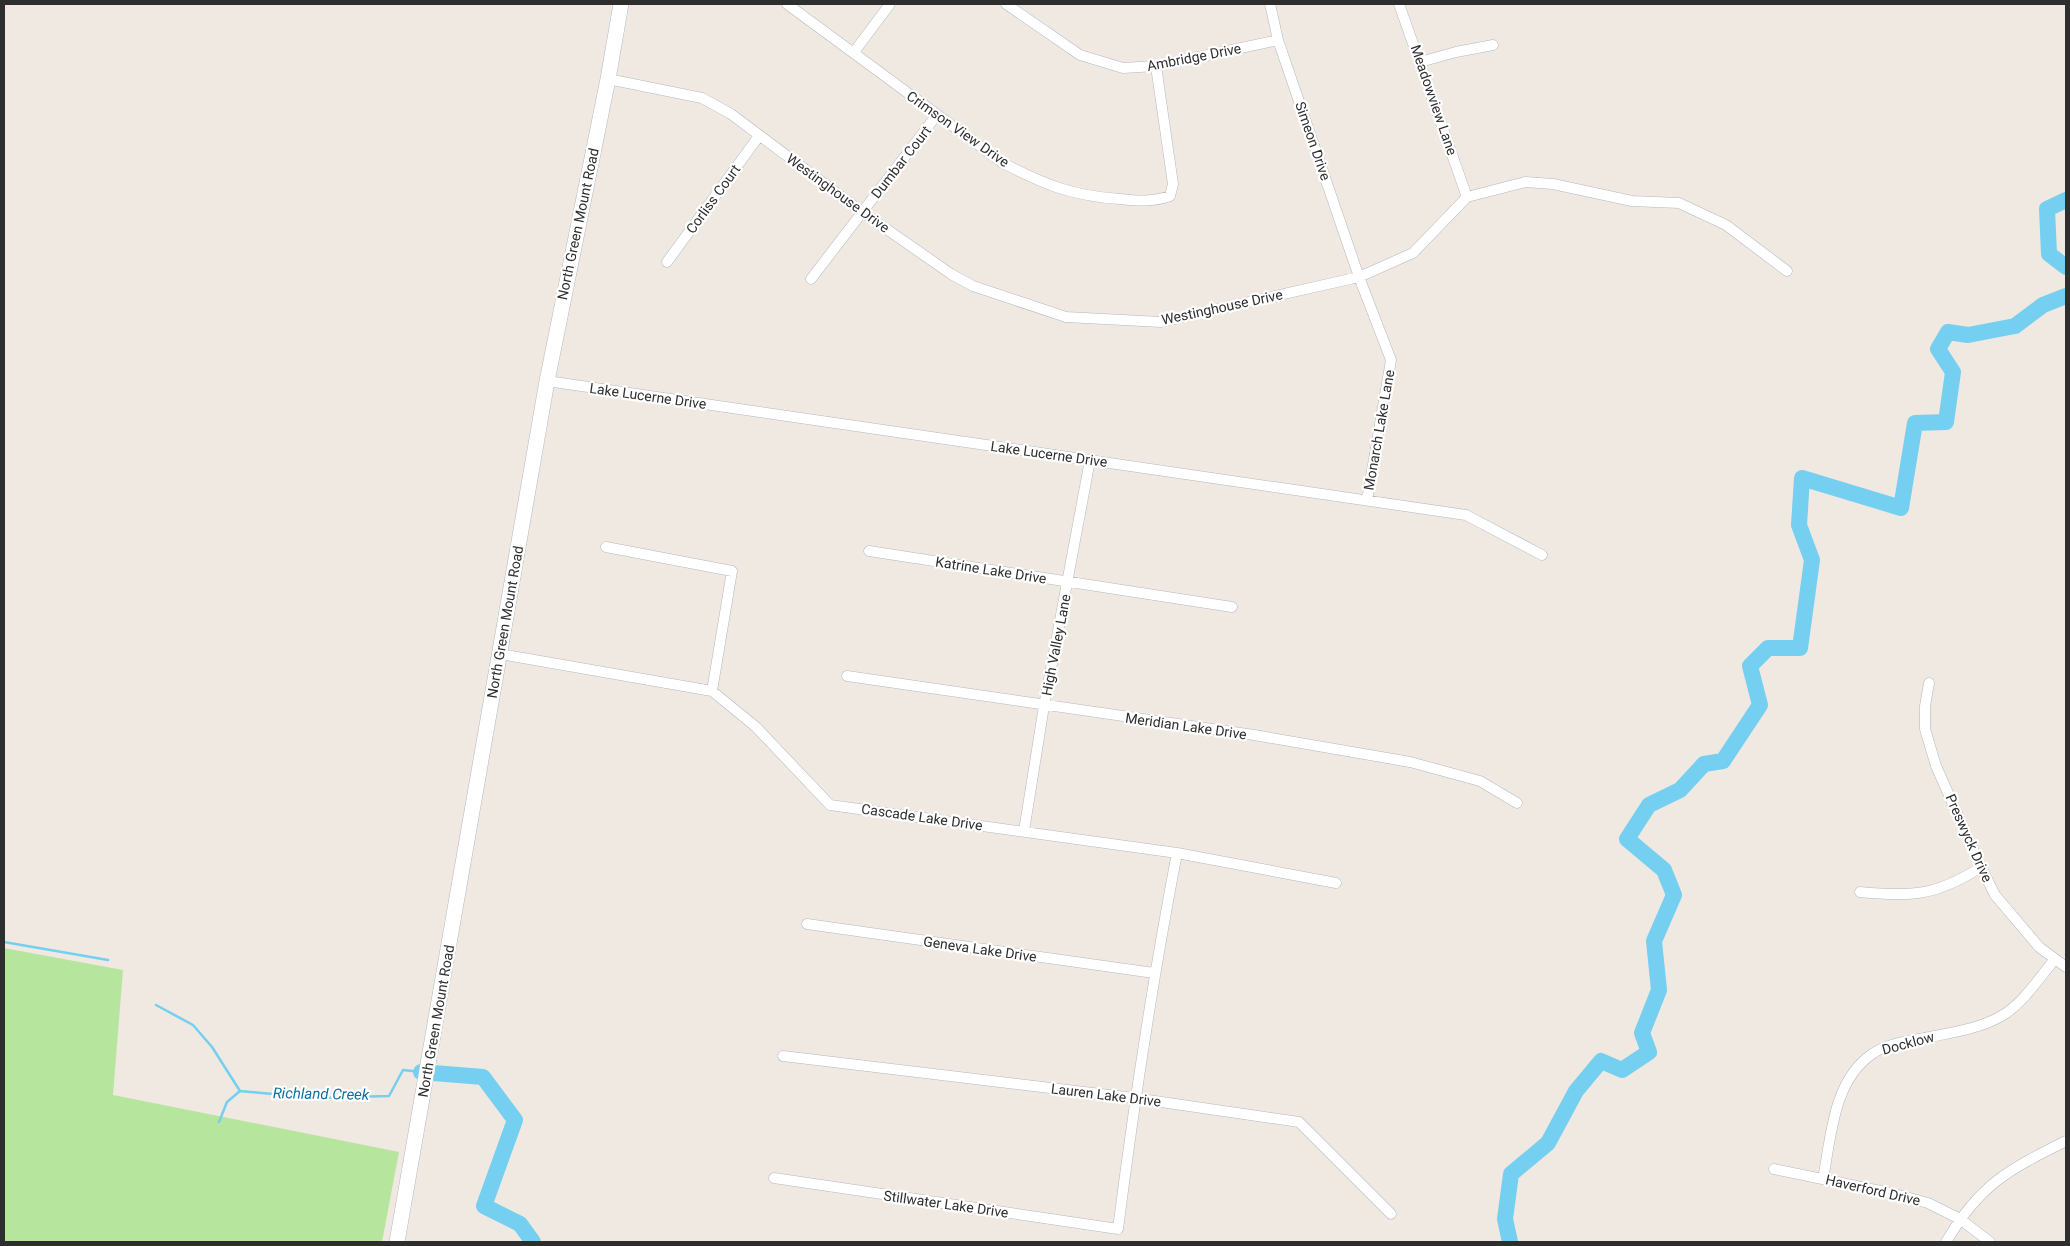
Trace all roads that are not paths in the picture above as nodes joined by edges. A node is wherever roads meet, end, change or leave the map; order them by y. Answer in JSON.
{"nodes":[{"id":1,"x":621,"y":4,"type":"edge"},
{"id":2,"x":787,"y":4,"type":"edge"},
{"id":3,"x":890,"y":4,"type":"edge"},
{"id":4,"x":1006,"y":4,"type":"edge"},
{"id":5,"x":1270,"y":4,"type":"edge"},
{"id":6,"x":1399,"y":4,"type":"edge"},
{"id":7,"x":1278,"y":40,"type":"junction"},
{"id":8,"x":1493,"y":45,"type":"dead end"},
{"id":9,"x":854,"y":52,"type":"junction"},
{"id":10,"x":1420,"y":62,"type":"junction"},
{"id":11,"x":1156,"y":66,"type":"junction"},
{"id":12,"x":608,"y":79,"type":"junction"},
{"id":13,"x":936,"y":116,"type":"junction"},
{"id":14,"x":759,"y":136,"type":"junction"},
{"id":15,"x":1467,"y":197,"type":"junction"},
{"id":16,"x":862,"y":212,"type":"junction"},
{"id":17,"x":667,"y":262,"type":"dead end"},
{"id":18,"x":1787,"y":271,"type":"dead end"},
{"id":19,"x":1359,"y":276,"type":"junction"},
{"id":20,"x":811,"y":279,"type":"dead end"},
{"id":21,"x":547,"y":381,"type":"junction"},
{"id":22,"x":1090,"y":460,"type":"junction"},
{"id":23,"x":1367,"y":500,"type":"junction"},
{"id":24,"x":606,"y":547,"type":"dead end"},
{"id":25,"x":869,"y":551,"type":"dead end"},
{"id":26,"x":1542,"y":555,"type":"dead end"},
{"id":27,"x":1069,"y":582,"type":"junction"},
{"id":28,"x":1232,"y":607,"type":"dead end"},
{"id":29,"x":500,"y":654,"type":"junction"},
{"id":30,"x":847,"y":676,"type":"dead end"},
{"id":31,"x":1930,"y":683,"type":"dead end"},
{"id":32,"x":712,"y":691,"type":"junction"},
{"id":33,"x":1044,"y":706,"type":"junction"},
{"id":34,"x":1517,"y":803,"type":"dead end"},
{"id":35,"x":1024,"y":831,"type":"junction"},
{"id":36,"x":1177,"y":853,"type":"junction"},
{"id":37,"x":1981,"y":867,"type":"junction"},
{"id":38,"x":1336,"y":883,"type":"dead end"},
{"id":39,"x":1860,"y":892,"type":"dead end"},
{"id":40,"x":807,"y":924,"type":"dead end"},
{"id":41,"x":2055,"y":959,"type":"junction"},
{"id":42,"x":2066,"y":967,"type":"edge"},
{"id":43,"x":1154,"y":973,"type":"junction"},
{"id":44,"x":783,"y":1056,"type":"dead end"},
{"id":45,"x":1134,"y":1098,"type":"junction"},
{"id":46,"x":2066,"y":1141,"type":"edge"},
{"id":47,"x":1774,"y":1169,"type":"dead end"},
{"id":48,"x":774,"y":1178,"type":"dead end"},
{"id":49,"x":1823,"y":1179,"type":"junction"},
{"id":50,"x":1391,"y":1214,"type":"dead end"},
{"id":51,"x":1960,"y":1219,"type":"junction"},
{"id":52,"x":397,"y":1242,"type":"edge"},
{"id":53,"x":1946,"y":1242,"type":"edge"},
{"id":54,"x":1990,"y":1242,"type":"edge"}],
"edges":[{"from":1,"to":12,"type":"street","name":"North Green Mount Road"},
{"from":2,"to":9,"type":"street","name":"Crimson View Drive"},
{"from":3,"to":9,"type":"street"},
{"from":4,"to":11,"type":"street","name":"Ambridge Drive"},
{"from":5,"to":7,"type":"street","name":"Simeon Drive"},
{"from":6,"to":10,"type":"street","name":"Meadowview Lane"},
{"from":7,"to":11,"type":"street","name":"Ambridge Drive"},
{"from":7,"to":19,"type":"street","name":"Simeon Drive"},
{"from":8,"to":10,"type":"street"},
{"from":9,"to":13,"type":"street","name":"Crimson View Drive"},
{"from":10,"to":15,"type":"street","name":"Meadowview Lane"},
{"from":11,"to":13,"type":"street","name":"Crimson View Drive"},
{"from":12,"to":14,"type":"street","name":"Westinghouse Drive"},
{"from":12,"to":21,"type":"street","name":"North Green Mount Road"},
{"from":13,"to":16,"type":"street","name":"Dumbar Court"},
{"from":14,"to":16,"type":"street","name":"Westinghouse Drive"},
{"from":14,"to":17,"type":"street","name":"Corliss Court"},
{"from":15,"to":18,"type":"street"},
{"from":15,"to":19,"type":"street","name":"Westinghouse Drive"},
{"from":16,"to":19,"type":"street","name":"Westinghouse Drive"},
{"from":16,"to":20,"type":"street","name":"Dumbar Court"},
{"from":19,"to":23,"type":"street","name":"Monarch Lake Lane"},
{"from":21,"to":22,"type":"street","name":"Lake Lucerne Drive"},
{"from":21,"to":29,"type":"street","name":"North Green Mount Road"},
{"from":22,"to":23,"type":"street","name":"Lake Lucerne Drive"},
{"from":22,"to":27,"type":"street","name":"High Valley Lane"},
{"from":23,"to":26,"type":"street","name":"Lake Lucerne Drive"},
{"from":24,"to":32,"type":"street"},
{"from":25,"to":27,"type":"street","name":"Katrine Lake Drive"},
{"from":27,"to":28,"type":"street","name":"Katrine Lake Drive"},
{"from":27,"to":33,"type":"street","name":"High Valley Lane"},
{"from":29,"to":32,"type":"street","name":"Cascade Lake Drive"},
{"from":29,"to":52,"type":"street","name":"North Green Mount Road"},
{"from":30,"to":33,"type":"street","name":"Meridian Lake Drive"},
{"from":31,"to":37,"type":"street","name":"Preswyck Drive"},
{"from":32,"to":35,"type":"street","name":"Cascade Lake Drive"},
{"from":33,"to":34,"type":"street","name":"Meridian Lake Drive"},
{"from":33,"to":35,"type":"street","name":"High Valley Lane"},
{"from":35,"to":36,"type":"street","name":"Cascade Lake Drive"},
{"from":36,"to":38,"type":"street","name":"Cascade Lake Drive"},
{"from":36,"to":43,"type":"street"},
{"from":37,"to":39,"type":"street"},
{"from":37,"to":41,"type":"street","name":"Preswyck Drive"},
{"from":40,"to":43,"type":"street","name":"Geneva Lake Drive"},
{"from":41,"to":42,"type":"street","name":"Preswyck Drive"},
{"from":41,"to":49,"type":"street","name":"Docklow"},
{"from":43,"to":45,"type":"street"},
{"from":44,"to":45,"type":"street","name":"Lauren Lake Drive"},
{"from":45,"to":48,"type":"street","name":"Stillwater Lake Drive"},
{"from":45,"to":50,"type":"street","name":"Lauren Lake Drive"},
{"from":46,"to":51,"type":"street"},
{"from":47,"to":49,"type":"street","name":"Haverford Drive"},
{"from":49,"to":51,"type":"street","name":"Haverford Drive"},
{"from":51,"to":53,"type":"street"},
{"from":51,"to":54,"type":"street","name":"Haverford Drive"}]}
